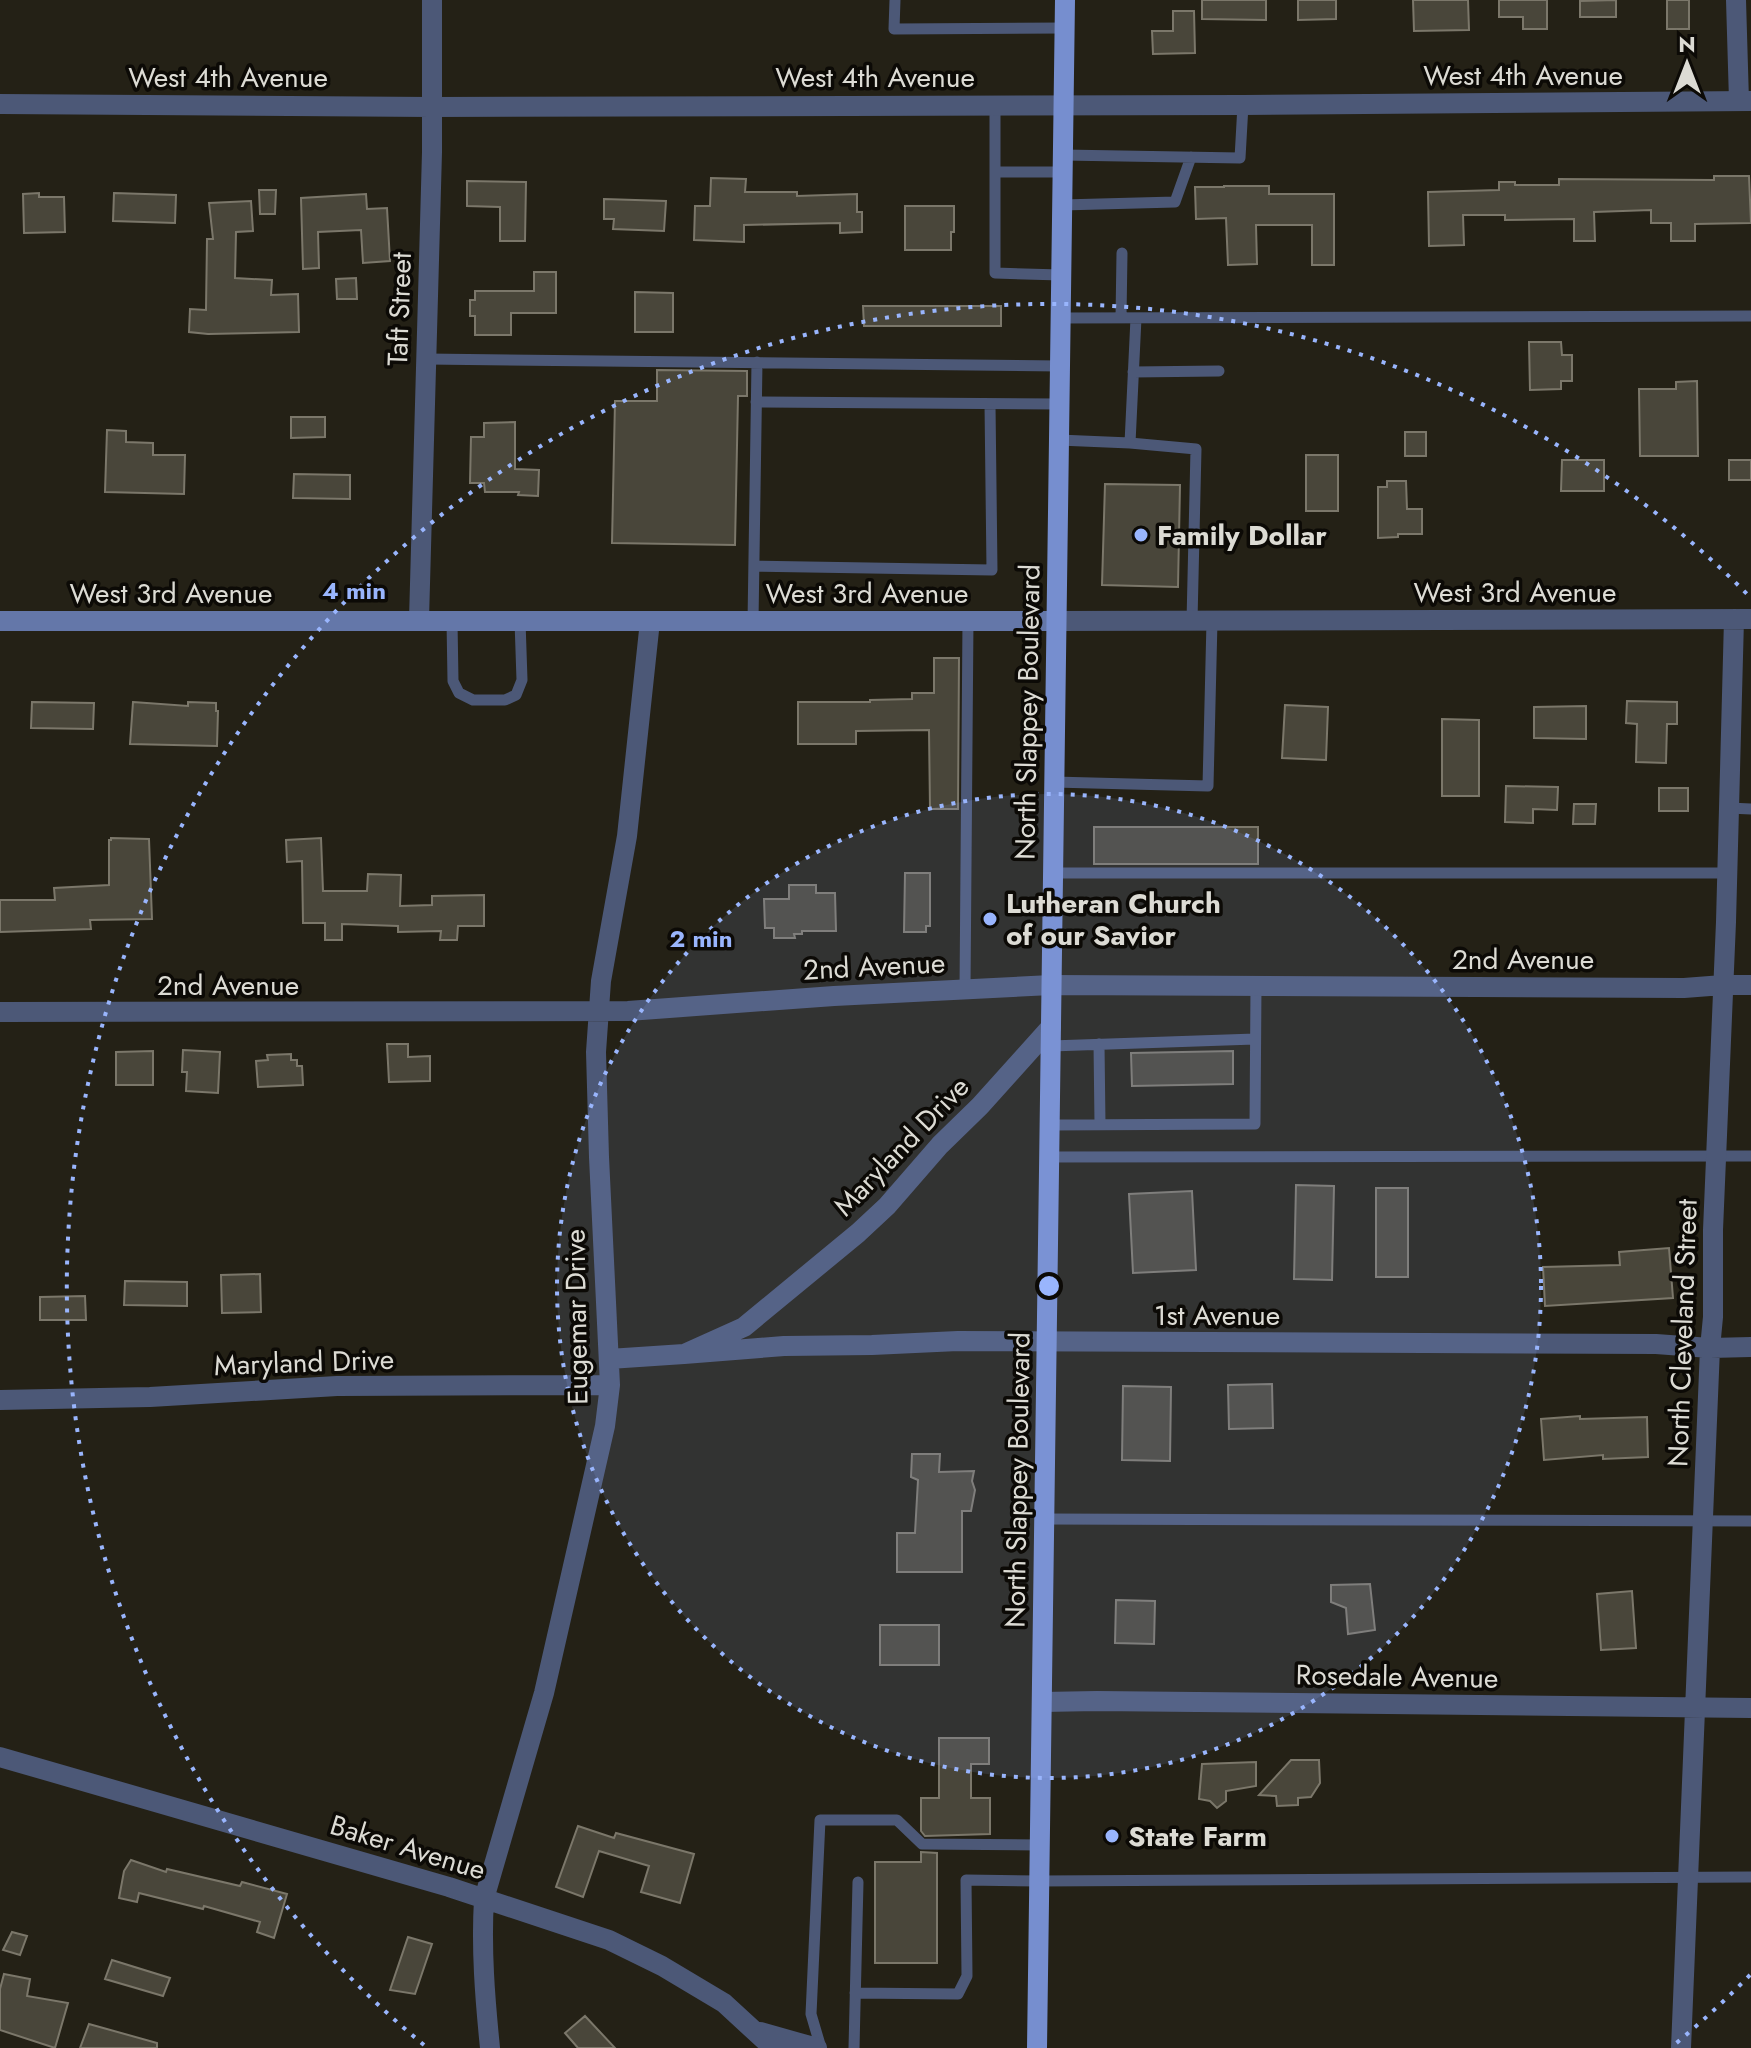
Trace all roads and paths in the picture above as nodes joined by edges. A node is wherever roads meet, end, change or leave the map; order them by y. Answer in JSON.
{"nodes":[{"id":1,"x":432,"y":0,"type":"edge"},
{"id":2,"x":895,"y":0,"type":"edge"},
{"id":3,"x":1065,"y":0,"type":"edge"},
{"id":4,"x":1736,"y":0,"type":"edge"},
{"id":5,"x":1065,"y":28,"type":"junction"},
{"id":6,"x":1745,"y":101,"type":"edge"},
{"id":7,"x":0,"y":104,"type":"edge"},
{"id":8,"x":995,"y":104,"type":"junction"},
{"id":9,"x":1064,"y":104,"type":"junction"},
{"id":10,"x":1243,"y":105,"type":"junction"},
{"id":11,"x":431,"y":107,"type":"junction"},
{"id":12,"x":1191,"y":157,"type":"junction"},
{"id":13,"x":1063,"y":163,"type":"junction"},
{"id":14,"x":995,"y":172,"type":"junction"},
{"id":15,"x":1062,"y":205,"type":"junction"},
{"id":16,"x":1122,"y":253,"type":"dead end"},
{"id":17,"x":1061,"y":275,"type":"junction"},
{"id":18,"x":1751,"y":316,"type":"edge"},
{"id":19,"x":1060,"y":318,"type":"junction"},
{"id":20,"x":1121,"y":318,"type":"junction"},
{"id":21,"x":1136,"y":318,"type":"junction"},
{"id":22,"x":426,"y":359,"type":"junction"},
{"id":23,"x":757,"y":362,"type":"junction"},
{"id":24,"x":1060,"y":366,"type":"junction"},
{"id":25,"x":1219,"y":371,"type":"dead end"},
{"id":26,"x":1133,"y":372,"type":"junction"},
{"id":27,"x":756,"y":402,"type":"junction"},
{"id":28,"x":990,"y":404,"type":"junction"},
{"id":29,"x":1059,"y":404,"type":"junction"},
{"id":30,"x":1059,"y":440,"type":"junction"},
{"id":31,"x":1130,"y":443,"type":"junction"},
{"id":32,"x":754,"y":566,"type":"junction"},
{"id":33,"x":1743,"y":619,"type":"edge"},
{"id":34,"x":419,"y":620,"type":"junction"},
{"id":35,"x":968,"y":620,"type":"junction"},
{"id":36,"x":0,"y":621,"type":"edge"},
{"id":37,"x":452,"y":621,"type":"junction"},
{"id":38,"x":520,"y":621,"type":"junction"},
{"id":39,"x":650,"y":621,"type":"junction"},
{"id":40,"x":1056,"y":621,"type":"junction"},
{"id":41,"x":1202,"y":621,"type":"junction"},
{"id":42,"x":753,"y":622,"type":"junction"},
{"id":43,"x":1054,"y":782,"type":"junction"},
{"id":44,"x":1729,"y":808,"type":"junction"},
{"id":45,"x":1751,"y":809,"type":"edge"},
{"id":46,"x":1053,"y":873,"type":"junction"},
{"id":47,"x":1727,"y":873,"type":"junction"},
{"id":48,"x":1051,"y":985,"type":"junction"},
{"id":49,"x":1723,"y":985,"type":"junction"},
{"id":50,"x":1751,"y":985,"type":"edge"},
{"id":51,"x":1256,"y":986,"type":"junction"},
{"id":52,"x":965,"y":989,"type":"junction"},
{"id":53,"x":599,"y":1011,"type":"junction"},
{"id":54,"x":0,"y":1012,"type":"edge"},
{"id":55,"x":1051,"y":1036,"type":"junction"},
{"id":56,"x":1255,"y":1039,"type":"junction"},
{"id":57,"x":1099,"y":1044,"type":"junction"},
{"id":58,"x":1100,"y":1124,"type":"junction"},
{"id":59,"x":1049,"y":1125,"type":"junction"},
{"id":60,"x":1716,"y":1156,"type":"junction"},
{"id":61,"x":1751,"y":1156,"type":"edge"},
{"id":62,"x":1049,"y":1157,"type":"junction"},
{"id":63,"x":1046,"y":1343,"type":"junction"},
{"id":64,"x":1751,"y":1347,"type":"edge"},
{"id":65,"x":1710,"y":1348,"type":"junction"},
{"id":66,"x":684,"y":1354,"type":"junction"},
{"id":67,"x":609,"y":1359,"type":"junction"},
{"id":68,"x":610,"y":1385,"type":"junction"},
{"id":69,"x":0,"y":1400,"type":"edge"},
{"id":70,"x":1044,"y":1519,"type":"junction"},
{"id":71,"x":1703,"y":1520,"type":"junction"},
{"id":72,"x":1751,"y":1521,"type":"edge"},
{"id":73,"x":1042,"y":1702,"type":"junction"},
{"id":74,"x":1695,"y":1708,"type":"junction"},
{"id":75,"x":1751,"y":1708,"type":"edge"},
{"id":76,"x":0,"y":1757,"type":"edge"},
{"id":77,"x":1039,"y":1845,"type":"junction"},
{"id":78,"x":1688,"y":1877,"type":"junction"},
{"id":79,"x":1751,"y":1877,"type":"edge"},
{"id":80,"x":1039,"y":1881,"type":"junction"},
{"id":81,"x":858,"y":1882,"type":"dead end"},
{"id":82,"x":484,"y":1899,"type":"junction"},
{"id":83,"x":855,"y":1993,"type":"junction"},
{"id":84,"x":754,"y":2030,"type":"junction"},
{"id":85,"x":490,"y":2048,"type":"edge"},
{"id":86,"x":773,"y":2048,"type":"edge"},
{"id":87,"x":819,"y":2048,"type":"edge"},
{"id":88,"x":854,"y":2048,"type":"edge"},
{"id":89,"x":1037,"y":2048,"type":"edge"},
{"id":90,"x":1681,"y":2048,"type":"edge"}],
"edges":[{"from":1,"to":11,"type":"street","name":"Taft Street"},
{"from":2,"to":5,"type":"lane"},
{"from":3,"to":5,"type":"main road","name":"North Slappey Boulevard"},
{"from":4,"to":6,"type":"street"},
{"from":5,"to":9,"type":"main road","name":"North Slappey Boulevard"},
{"from":6,"to":10,"type":"street","name":"West 4th Avenue"},
{"from":7,"to":11,"type":"street","name":"West 4th Avenue"},
{"from":8,"to":9,"type":"street","name":"West 4th Avenue"},
{"from":8,"to":11,"type":"street","name":"West 4th Avenue"},
{"from":8,"to":14,"type":"lane"},
{"from":9,"to":10,"type":"street","name":"West 4th Avenue"},
{"from":9,"to":13,"type":"main road","name":"North Slappey Boulevard"},
{"from":10,"to":12,"type":"lane"},
{"from":11,"to":22,"type":"street","name":"Taft Street"},
{"from":12,"to":13,"type":"lane"},
{"from":12,"to":15,"type":"lane"},
{"from":13,"to":14,"type":"lane"},
{"from":13,"to":15,"type":"main road","name":"North Slappey Boulevard"},
{"from":14,"to":17,"type":"lane"},
{"from":15,"to":17,"type":"main road","name":"North Slappey Boulevard"},
{"from":16,"to":20,"type":"lane"},
{"from":17,"to":19,"type":"main road","name":"North Slappey Boulevard"},
{"from":18,"to":21,"type":"lane"},
{"from":19,"to":20,"type":"lane"},
{"from":19,"to":24,"type":"main road","name":"North Slappey Boulevard"},
{"from":20,"to":21,"type":"lane"},
{"from":21,"to":26,"type":"lane"},
{"from":22,"to":23,"type":"lane"},
{"from":22,"to":34,"type":"street","name":"Taft Street"},
{"from":23,"to":24,"type":"lane"},
{"from":23,"to":27,"type":"lane"},
{"from":24,"to":29,"type":"main road","name":"North Slappey Boulevard"},
{"from":25,"to":26,"type":"lane"},
{"from":26,"to":31,"type":"lane"},
{"from":27,"to":28,"type":"lane"},
{"from":27,"to":32,"type":"lane"},
{"from":28,"to":29,"type":"lane"},
{"from":28,"to":32,"type":"lane"},
{"from":29,"to":30,"type":"main road","name":"North Slappey Boulevard"},
{"from":30,"to":31,"type":"lane"},
{"from":30,"to":40,"type":"main road","name":"North Slappey Boulevard"},
{"from":31,"to":41,"type":"lane"},
{"from":32,"to":42,"type":"lane"},
{"from":33,"to":41,"type":"street","name":"West 3rd Avenue"},
{"from":33,"to":44,"type":"street","name":"North Cleveland Street"},
{"from":34,"to":36,"type":"street","name":"West 3rd Avenue"},
{"from":34,"to":37,"type":"street","name":"West 3rd Avenue"},
{"from":35,"to":40,"type":"street","name":"West 3rd Avenue"},
{"from":35,"to":42,"type":"street","name":"West 3rd Avenue"},
{"from":35,"to":52,"type":"lane"},
{"from":37,"to":38,"type":"street","name":"West 3rd Avenue"},
{"from":37,"to":38,"type":"lane"},
{"from":38,"to":39,"type":"street","name":"West 3rd Avenue"},
{"from":39,"to":42,"type":"street","name":"West 3rd Avenue"},
{"from":39,"to":53,"type":"street","name":"Eugemar Drive"},
{"from":40,"to":41,"type":"street","name":"West 3rd Avenue"},
{"from":40,"to":43,"type":"main road","name":"North Slappey Boulevard"},
{"from":41,"to":43,"type":"lane"},
{"from":43,"to":46,"type":"main road","name":"North Slappey Boulevard"},
{"from":44,"to":45,"type":"lane"},
{"from":44,"to":47,"type":"street","name":"North Cleveland Street"},
{"from":46,"to":47,"type":"lane"},
{"from":46,"to":48,"type":"main road","name":"North Slappey Boulevard"},
{"from":47,"to":49,"type":"street","name":"North Cleveland Street"},
{"from":48,"to":51,"type":"street","name":"2nd Avenue"},
{"from":48,"to":52,"type":"street","name":"2nd Avenue"},
{"from":48,"to":55,"type":"main road","name":"North Slappey Boulevard"},
{"from":49,"to":50,"type":"street","name":"2nd Avenue"},
{"from":49,"to":51,"type":"street","name":"2nd Avenue"},
{"from":49,"to":60,"type":"street","name":"North Cleveland Street"},
{"from":51,"to":56,"type":"lane"},
{"from":52,"to":53,"type":"street","name":"2nd Avenue"},
{"from":53,"to":54,"type":"street","name":"2nd Avenue"},
{"from":53,"to":67,"type":"street","name":"Eugemar Drive"},
{"from":55,"to":57,"type":"lane"},
{"from":55,"to":59,"type":"main road","name":"North Slappey Boulevard"},
{"from":55,"to":66,"type":"street","name":"Maryland Drive"},
{"from":56,"to":57,"type":"lane"},
{"from":56,"to":58,"type":"lane"},
{"from":57,"to":58,"type":"lane"},
{"from":58,"to":59,"type":"lane"},
{"from":59,"to":62,"type":"main road","name":"North Slappey Boulevard"},
{"from":60,"to":61,"type":"lane"},
{"from":60,"to":62,"type":"lane"},
{"from":60,"to":65,"type":"street","name":"North Cleveland Street"},
{"from":62,"to":63,"type":"main road","name":"North Slappey Boulevard"},
{"from":63,"to":65,"type":"street","name":"1st Avenue"},
{"from":63,"to":66,"type":"street","name":"1st Avenue"},
{"from":63,"to":70,"type":"main road","name":"North Slappey Boulevard"},
{"from":64,"to":65,"type":"street","name":"1st Avenue"},
{"from":65,"to":71,"type":"street","name":"North Cleveland Street"},
{"from":66,"to":67,"type":"street","name":"Maryland Drive"},
{"from":67,"to":68,"type":"street","name":"Eugemar Drive"},
{"from":68,"to":69,"type":"street","name":"Maryland Drive"},
{"from":68,"to":82,"type":"street","name":"Eugemar Drive"},
{"from":70,"to":71,"type":"lane"},
{"from":70,"to":73,"type":"main road","name":"North Slappey Boulevard"},
{"from":71,"to":72,"type":"lane"},
{"from":71,"to":74,"type":"street","name":"North Cleveland Street"},
{"from":73,"to":74,"type":"street","name":"Rosedale Avenue"},
{"from":73,"to":77,"type":"main road","name":"North Slappey Boulevard"},
{"from":74,"to":75,"type":"street","name":"Rosedale Avenue"},
{"from":74,"to":78,"type":"street","name":"North Cleveland Street"},
{"from":76,"to":82,"type":"street","name":"Baker Avenue"},
{"from":77,"to":80,"type":"main road","name":"North Slappey Boulevard"},
{"from":77,"to":87,"type":"lane"},
{"from":78,"to":79,"type":"lane"},
{"from":78,"to":80,"type":"lane"},
{"from":78,"to":90,"type":"street","name":"North Cleveland Street"},
{"from":80,"to":83,"type":"lane"},
{"from":80,"to":89,"type":"main road","name":"North Slappey Boulevard"},
{"from":81,"to":83,"type":"lane"},
{"from":82,"to":84,"type":"street","name":"Baker Avenue"},
{"from":82,"to":85,"type":"street","name":"Eugemar Drive"},
{"from":83,"to":88,"type":"lane"},
{"from":84,"to":86,"type":"street","name":"Baker Avenue"},
{"from":84,"to":87,"type":"street"}]}
